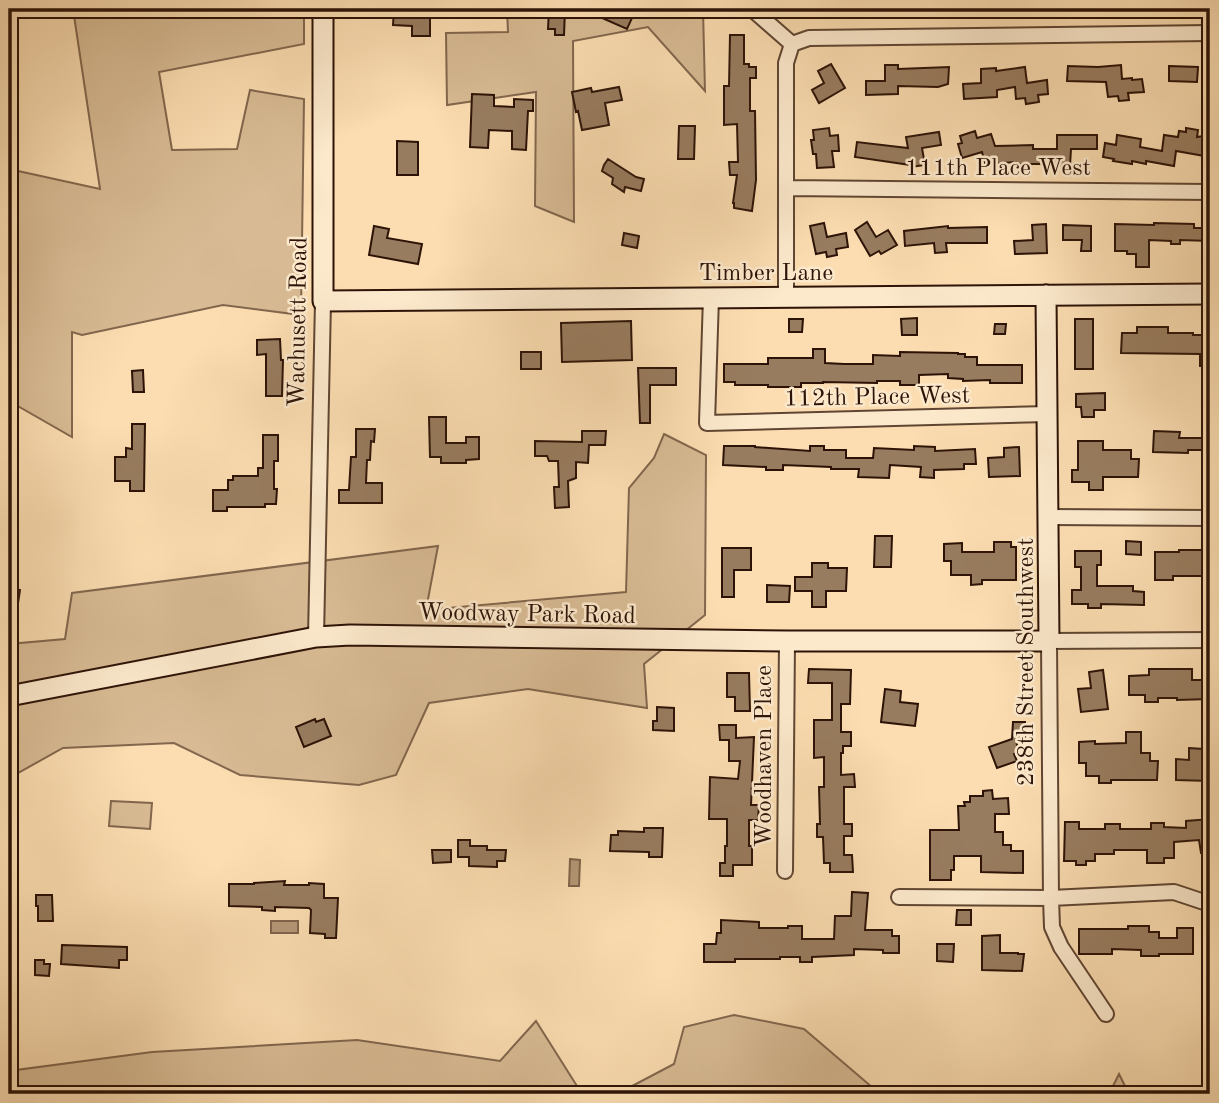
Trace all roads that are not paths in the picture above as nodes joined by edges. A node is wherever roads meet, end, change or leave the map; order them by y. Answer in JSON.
{"nodes":[{"id":1,"x":323,"y":9,"type":"edge"},
{"id":2,"x":752,"y":9,"type":"edge"},
{"id":3,"x":1210,"y":33,"type":"edge"},
{"id":4,"x":792,"y":44,"type":"junction"},
{"id":5,"x":786,"y":188,"type":"junction"},
{"id":6,"x":1210,"y":192,"type":"edge"},
{"id":7,"x":1210,"y":294,"type":"edge"},
{"id":8,"x":1046,"y":295,"type":"junction"},
{"id":9,"x":786,"y":296,"type":"junction"},
{"id":10,"x":711,"y":297,"type":"junction"},
{"id":11,"x":323,"y":301,"type":"junction"},
{"id":12,"x":1048,"y":414,"type":"junction"},
{"id":13,"x":1049,"y":517,"type":"junction"},
{"id":14,"x":1210,"y":518,"type":"edge"},
{"id":15,"x":316,"y":637,"type":"junction"},
{"id":16,"x":1210,"y":640,"type":"edge"},
{"id":17,"x":787,"y":641,"type":"junction"},
{"id":18,"x":1049,"y":641,"type":"junction"},
{"id":19,"x":9,"y":696,"type":"edge"},
{"id":20,"x":785,"y":871,"type":"dead end"},
{"id":21,"x":899,"y":897,"type":"dead end"},
{"id":22,"x":1051,"y":898,"type":"junction"},
{"id":23,"x":1210,"y":904,"type":"edge"},
{"id":24,"x":1106,"y":1014,"type":"dead end"}],
"edges":[{"from":1,"to":11,"type":"street","name":"Wachusett Road"},
{"from":2,"to":4,"type":"street"},
{"from":3,"to":4,"type":"street"},
{"from":4,"to":5,"type":"street"},
{"from":5,"to":6,"type":"street","name":"111th Place West"},
{"from":5,"to":9,"type":"street"},
{"from":7,"to":8,"type":"street","name":"Timber Lane"},
{"from":8,"to":9,"type":"street","name":"Timber Lane"},
{"from":8,"to":12,"type":"street","name":"238th Street Southwest"},
{"from":9,"to":10,"type":"street","name":"Timber Lane"},
{"from":10,"to":11,"type":"street","name":"Timber Lane"},
{"from":10,"to":12,"type":"street","name":"112th Place West"},
{"from":11,"to":15,"type":"street","name":"Wachusett Road"},
{"from":12,"to":13,"type":"street","name":"238th Street Southwest"},
{"from":13,"to":14,"type":"street"},
{"from":13,"to":18,"type":"street","name":"238th Street Southwest"},
{"from":15,"to":17,"type":"street","name":"Woodway Park Road"},
{"from":15,"to":19,"type":"street","name":"Woodway Park Road"},
{"from":16,"to":18,"type":"street"},
{"from":17,"to":18,"type":"street","name":"Woodway Park Road"},
{"from":17,"to":20,"type":"street","name":"Woodhaven Place"},
{"from":18,"to":22,"type":"street","name":"238th Street Southwest"},
{"from":21,"to":22,"type":"street"},
{"from":22,"to":23,"type":"street"},
{"from":22,"to":24,"type":"street","name":"238th Street Southwest"}]}
